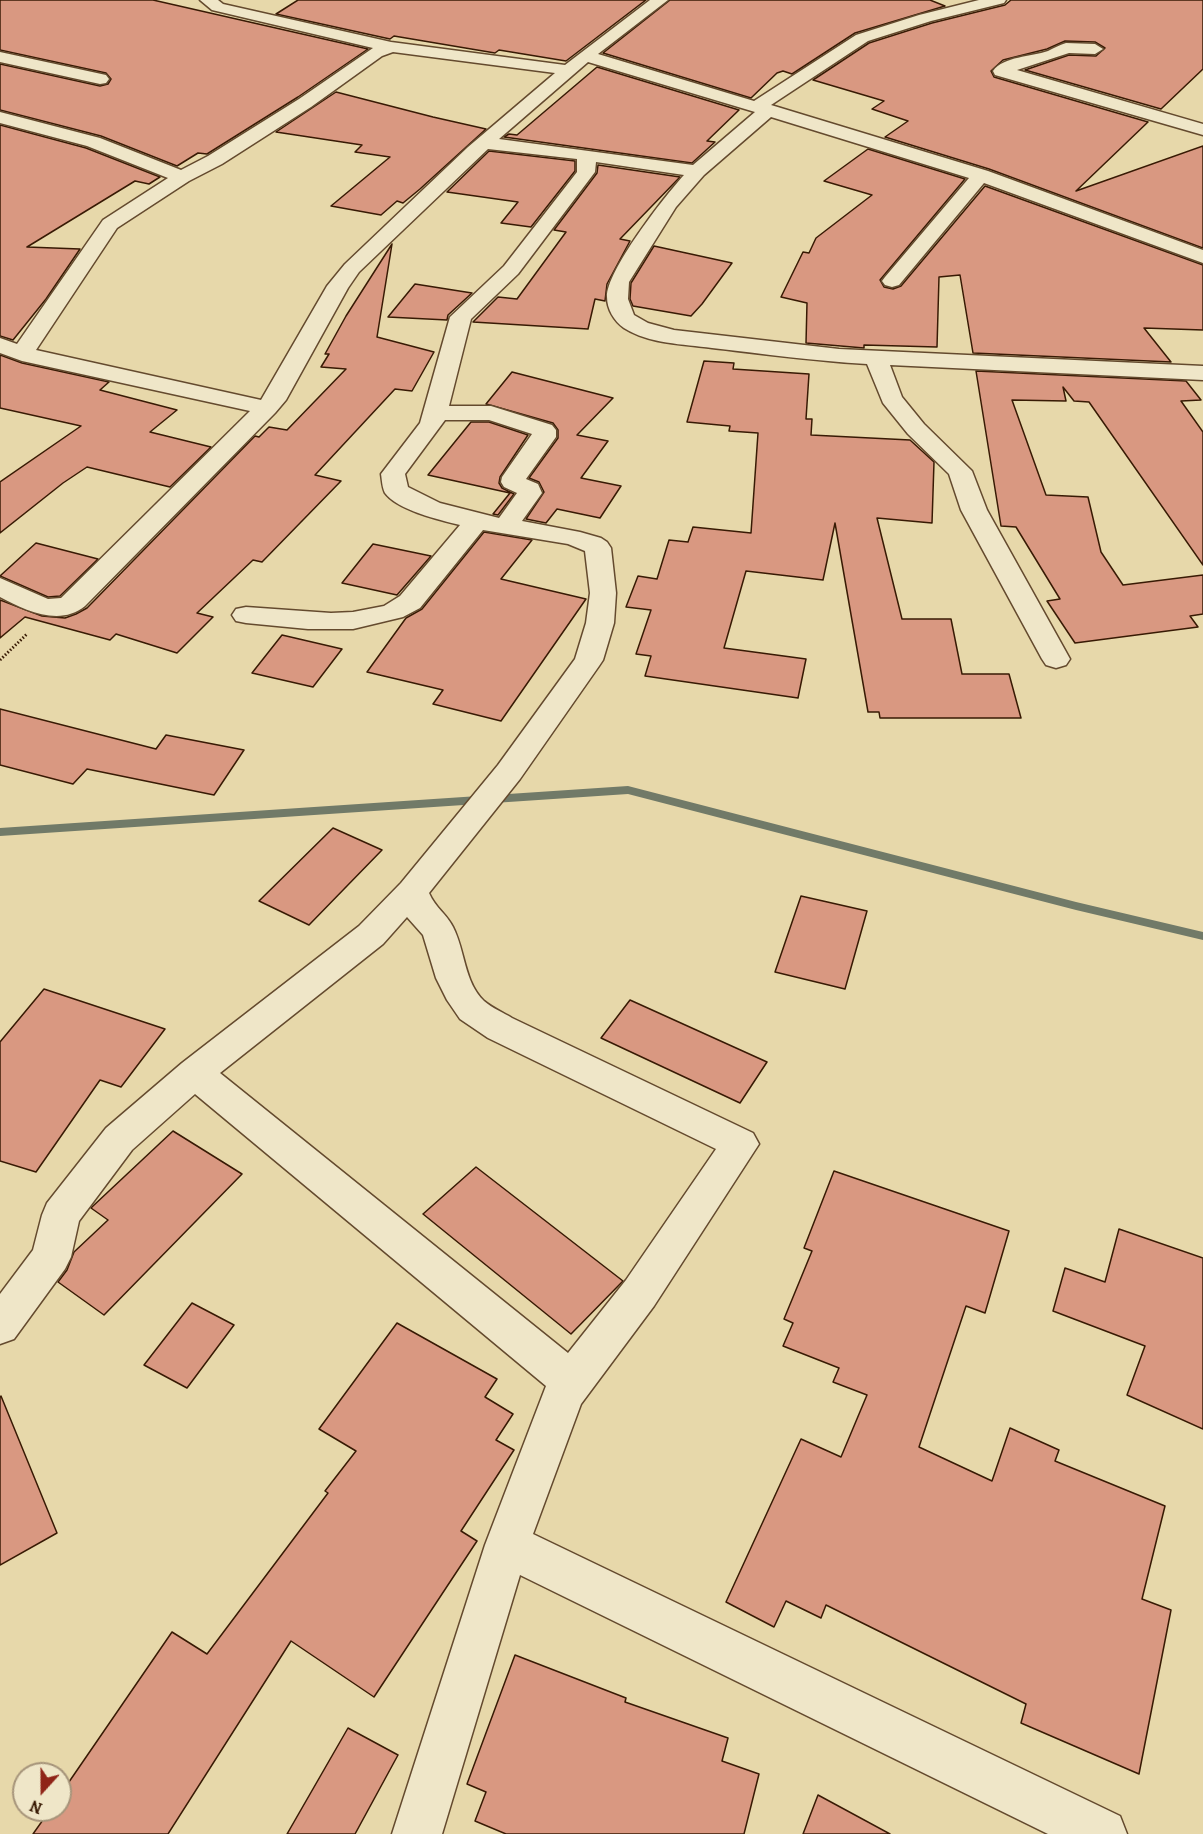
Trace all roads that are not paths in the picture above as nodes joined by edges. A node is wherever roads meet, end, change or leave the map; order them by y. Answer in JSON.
{"nodes":[{"id":1,"x":208,"y":0,"type":"edge"},
{"id":2,"x":660,"y":0,"type":"edge"},
{"id":3,"x":998,"y":0,"type":"edge"},
{"id":4,"x":391,"y":47,"type":"junction"},
{"id":5,"x":1095,"y":49,"type":"dead end"},
{"id":6,"x":585,"y":56,"type":"junction"},
{"id":7,"x":0,"y":57,"type":"edge"},
{"id":8,"x":568,"y":70,"type":"junction"},
{"id":9,"x":100,"y":79,"type":"dead end"},
{"id":10,"x":763,"y":108,"type":"junction"},
{"id":11,"x":1184,"y":109,"type":"dead end"},
{"id":12,"x":1155,"y":116,"type":"junction"},
{"id":13,"x":0,"y":117,"type":"edge"},
{"id":14,"x":1203,"y":130,"type":"edge"},
{"id":15,"x":484,"y":143,"type":"junction"},
{"id":16,"x":587,"y":155,"type":"junction"},
{"id":17,"x":697,"y":171,"type":"junction"},
{"id":18,"x":981,"y":175,"type":"junction"},
{"id":19,"x":182,"y":177,"type":"junction"},
{"id":20,"x":1203,"y":242,"type":"edge"},
{"id":21,"x":1183,"y":249,"type":"junction"},
{"id":22,"x":1203,"y":257,"type":"edge"},
{"id":23,"x":892,"y":281,"type":"dead end"},
{"id":24,"x":0,"y":345,"type":"edge"},
{"id":25,"x":22,"y":354,"type":"junction"},
{"id":26,"x":876,"y":359,"type":"junction"},
{"id":27,"x":1203,"y":373,"type":"edge"},
{"id":28,"x":267,"y":408,"type":"junction"},
{"id":29,"x":435,"y":413,"type":"junction"},
{"id":30,"x":477,"y":520,"type":"junction"},
{"id":31,"x":507,"y":525,"type":"junction"},
{"id":32,"x":0,"y":586,"type":"edge"},
{"id":33,"x":246,"y":615,"type":"dead end"},
{"id":34,"x":1056,"y":659,"type":"dead end"},
{"id":35,"x":412,"y":891,"type":"junction"},
{"id":36,"x":195,"y":1073,"type":"junction"},
{"id":37,"x":0,"y":1326,"type":"edge"},
{"id":38,"x":571,"y":1381,"type":"junction"},
{"id":39,"x":507,"y":1545,"type":"junction"},
{"id":40,"x":417,"y":1834,"type":"edge"},
{"id":41,"x":1102,"y":1834,"type":"edge"}],
"edges":[{"from":1,"to":4,"type":"street"},
{"from":2,"to":6,"type":"street"},
{"from":3,"to":10,"type":"street"},
{"from":4,"to":8,"type":"street"},
{"from":4,"to":19,"type":"street"},
{"from":5,"to":12,"type":"street"},
{"from":6,"to":8,"type":"street"},
{"from":6,"to":10,"type":"street"},
{"from":7,"to":9,"type":"street"},
{"from":8,"to":15,"type":"street"},
{"from":10,"to":17,"type":"street"},
{"from":10,"to":18,"type":"street"},
{"from":11,"to":12,"type":"street"},
{"from":12,"to":14,"type":"street"},
{"from":13,"to":19,"type":"street"},
{"from":15,"to":16,"type":"street"},
{"from":15,"to":28,"type":"street"},
{"from":16,"to":17,"type":"street"},
{"from":16,"to":29,"type":"street"},
{"from":17,"to":26,"type":"street"},
{"from":18,"to":21,"type":"street"},
{"from":18,"to":23,"type":"street"},
{"from":19,"to":25,"type":"street"},
{"from":20,"to":21,"type":"street"},
{"from":21,"to":22,"type":"street"},
{"from":24,"to":25,"type":"street"},
{"from":25,"to":28,"type":"street"},
{"from":26,"to":27,"type":"street"},
{"from":26,"to":34,"type":"street"},
{"from":28,"to":32,"type":"street"},
{"from":29,"to":30,"type":"street"},
{"from":29,"to":31,"type":"street"},
{"from":30,"to":31,"type":"street"},
{"from":30,"to":33,"type":"street"},
{"from":31,"to":35,"type":"street"},
{"from":35,"to":36,"type":"street"},
{"from":35,"to":38,"type":"street"},
{"from":36,"to":37,"type":"street"},
{"from":36,"to":38,"type":"street"},
{"from":38,"to":39,"type":"street"},
{"from":39,"to":40,"type":"street"},
{"from":39,"to":41,"type":"street"}]}
